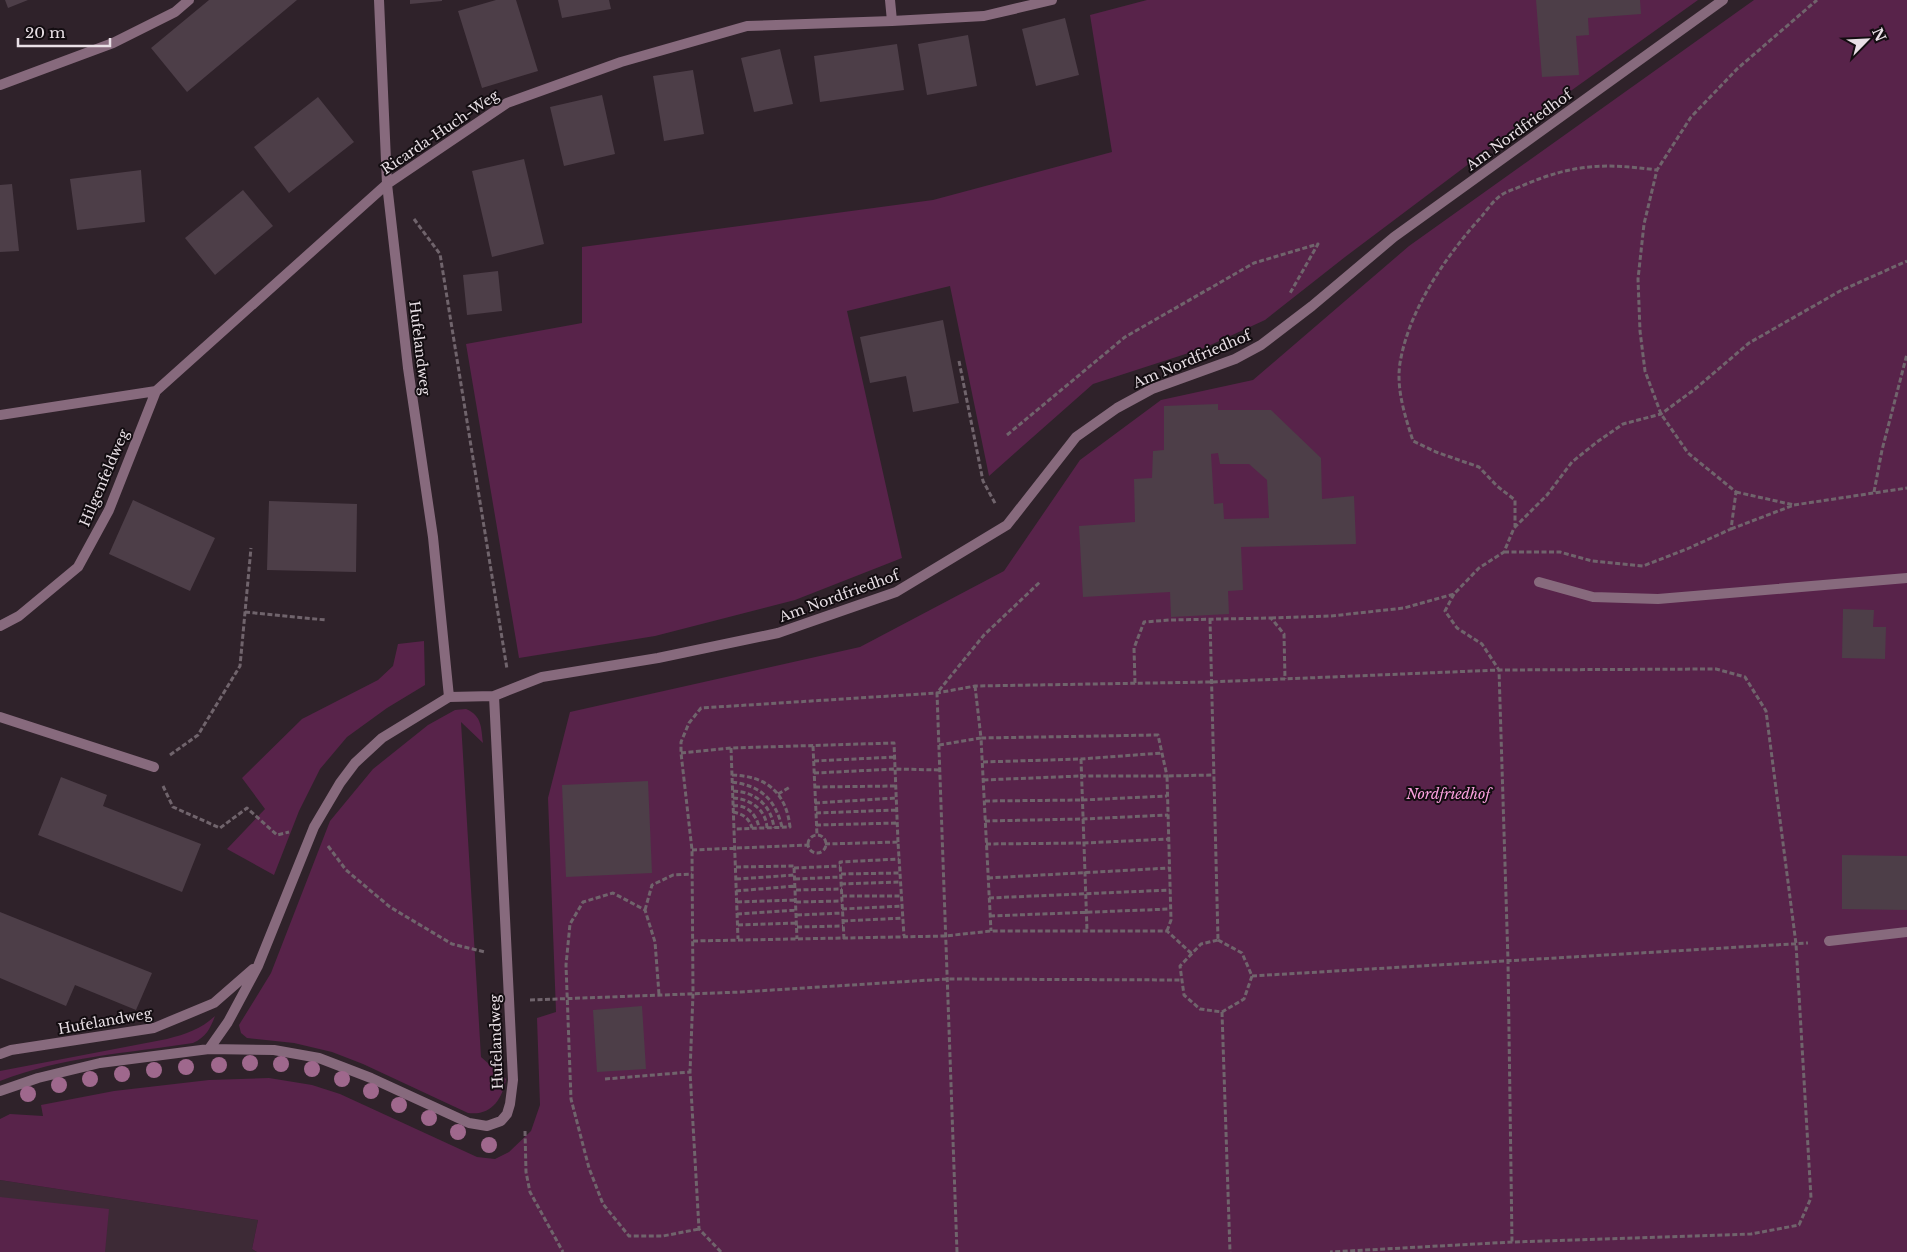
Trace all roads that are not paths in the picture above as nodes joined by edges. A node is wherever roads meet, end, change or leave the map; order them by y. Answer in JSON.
{"nodes":[{"id":1,"x":189,"y":0,"type":"edge"},
{"id":2,"x":379,"y":0,"type":"edge"},
{"id":3,"x":890,"y":0,"type":"edge"},
{"id":4,"x":1052,"y":0,"type":"edge"},
{"id":5,"x":1723,"y":0,"type":"edge"},
{"id":6,"x":892,"y":21,"type":"junction"},
{"id":7,"x":0,"y":85,"type":"edge"},
{"id":8,"x":387,"y":184,"type":"junction"},
{"id":9,"x":156,"y":391,"type":"junction"},
{"id":10,"x":0,"y":414,"type":"edge"},
{"id":11,"x":1907,"y":578,"type":"edge"},
{"id":12,"x":1539,"y":582,"type":"dead end"},
{"id":13,"x":0,"y":626,"type":"edge"},
{"id":14,"x":494,"y":696,"type":"junction"},
{"id":15,"x":450,"y":697,"type":"junction"},
{"id":16,"x":0,"y":717,"type":"edge"},
{"id":17,"x":154,"y":767,"type":"road end"},
{"id":18,"x":1907,"y":932,"type":"edge"},
{"id":19,"x":1829,"y":941,"type":"road end"},
{"id":20,"x":258,"y":966,"type":"junction"},
{"id":21,"x":209,"y":1049,"type":"junction"},
{"id":22,"x":0,"y":1054,"type":"edge"},
{"id":23,"x":0,"y":1091,"type":"edge"}],
"edges":[{"from":1,"to":7,"type":"street"},
{"from":2,"to":8,"type":"street","name":"Hufelandweg"},
{"from":3,"to":6,"type":"street"},
{"from":4,"to":6,"type":"street","name":"Ricarda-Huch-Weg"},
{"from":5,"to":14,"type":"street","name":"Am Nordfriedhof"},
{"from":6,"to":8,"type":"street","name":"Ricarda-Huch-Weg"},
{"from":8,"to":9,"type":"street","name":"Ricarda-Huch-Weg"},
{"from":8,"to":15,"type":"street","name":"Hufelandweg"},
{"from":9,"to":10,"type":"street"},
{"from":9,"to":13,"type":"street","name":"Hilgenfeldweg"},
{"from":11,"to":12,"type":"street"},
{"from":14,"to":15,"type":"street","name":"Hufelandweg"},
{"from":14,"to":21,"type":"street","name":"Hufelandweg"},
{"from":15,"to":20,"type":"street","name":"Hufelandweg"},
{"from":16,"to":17,"type":"street"},
{"from":18,"to":19,"type":"street"},
{"from":20,"to":21,"type":"street","name":"Hufelandweg"},
{"from":20,"to":22,"type":"street","name":"Hufelandweg"},
{"from":21,"to":23,"type":"street","name":"Hufelandweg"}]}
